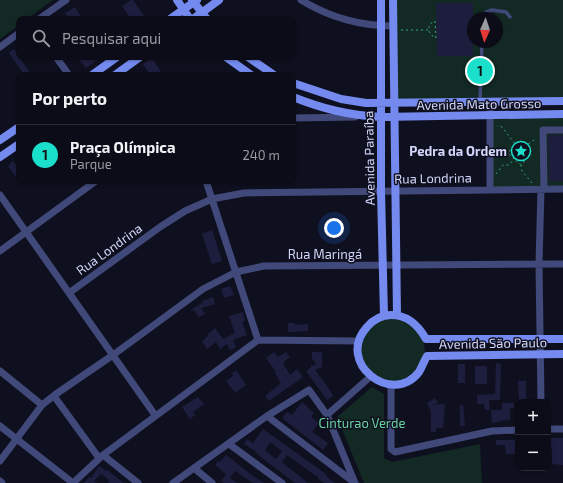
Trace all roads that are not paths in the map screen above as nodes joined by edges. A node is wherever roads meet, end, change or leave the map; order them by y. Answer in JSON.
{"nodes":[{"id":1,"x":66,"y":0,"type":"edge"},
{"id":2,"x":177,"y":0,"type":"edge"},
{"id":3,"x":220,"y":0,"type":"edge"},
{"id":4,"x":301,"y":0,"type":"edge"},
{"id":5,"x":381,"y":0,"type":"edge"},
{"id":6,"x":393,"y":0,"type":"edge"},
{"id":7,"x":194,"y":1,"type":"edge"},
{"id":8,"x":183,"y":10,"type":"junction"},
{"id":9,"x":486,"y":12,"type":"edge"},
{"id":10,"x":43,"y":16,"type":"edge"},
{"id":11,"x":174,"y":16,"type":"edge"},
{"id":12,"x":188,"y":16,"type":"edge"},
{"id":13,"x":204,"y":16,"type":"edge"},
{"id":14,"x":510,"y":17,"type":"dead end"},
{"id":15,"x":380,"y":26,"type":"junction"},
{"id":16,"x":394,"y":28,"type":"junction"},
{"id":17,"x":16,"y":35,"type":"edge"},
{"id":18,"x":0,"y":47,"type":"edge"},
{"id":19,"x":482,"y":48,"type":"edge"},
{"id":20,"x":58,"y":60,"type":"edge"},
{"id":21,"x":113,"y":60,"type":"edge"},
{"id":22,"x":136,"y":60,"type":"edge"},
{"id":23,"x":230,"y":60,"type":"edge"},
{"id":24,"x":252,"y":60,"type":"edge"},
{"id":25,"x":67,"y":72,"type":"edge"},
{"id":26,"x":96,"y":72,"type":"edge"},
{"id":27,"x":119,"y":72,"type":"edge"},
{"id":28,"x":247,"y":72,"type":"edge"},
{"id":29,"x":270,"y":72,"type":"edge"},
{"id":30,"x":296,"y":84,"type":"edge"},
{"id":31,"x":296,"y":99,"type":"edge"},
{"id":32,"x":563,"y":101,"type":"edge"},
{"id":33,"x":480,"y":102,"type":"junction"},
{"id":34,"x":490,"y":102,"type":"junction"},
{"id":35,"x":380,"y":104,"type":"junction"},
{"id":36,"x":394,"y":104,"type":"junction"},
{"id":37,"x":563,"y":114,"type":"edge"},
{"id":38,"x":365,"y":116,"type":"junction"},
{"id":39,"x":380,"y":117,"type":"junction"},
{"id":40,"x":395,"y":117,"type":"junction"},
{"id":41,"x":296,"y":118,"type":"edge"},
{"id":42,"x":489,"y":119,"type":"junction"},
{"id":43,"x":16,"y":129,"type":"edge"},
{"id":44,"x":563,"y":130,"type":"edge"},
{"id":45,"x":0,"y":140,"type":"edge"},
{"id":46,"x":16,"y":146,"type":"edge"},
{"id":47,"x":0,"y":157,"type":"edge"},
{"id":48,"x":92,"y":184,"type":"edge"},
{"id":49,"x":207,"y":184,"type":"edge"},
{"id":50,"x":541,"y":189,"type":"junction"},
{"id":51,"x":563,"y":189,"type":"edge"},
{"id":52,"x":396,"y":190,"type":"junction"},
{"id":53,"x":490,"y":190,"type":"junction"},
{"id":54,"x":381,"y":191,"type":"junction"},
{"id":55,"x":0,"y":195,"type":"edge"},
{"id":56,"x":212,"y":200,"type":"junction"},
{"id":57,"x":27,"y":233,"type":"junction"},
{"id":58,"x":0,"y":251,"type":"edge"},
{"id":59,"x":539,"y":264,"type":"junction"},
{"id":60,"x":563,"y":264,"type":"edge"},
{"id":61,"x":396,"y":265,"type":"junction"},
{"id":62,"x":384,"y":266,"type":"junction"},
{"id":63,"x":236,"y":272,"type":"junction"},
{"id":64,"x":69,"y":293,"type":"junction"},
{"id":65,"x":397,"y":315,"type":"junction"},
{"id":66,"x":384,"y":316,"type":"junction"},
{"id":67,"x":540,"y":339,"type":"junction"},
{"id":68,"x":563,"y":339,"type":"edge"},
{"id":69,"x":258,"y":340,"type":"junction"},
{"id":70,"x":358,"y":341,"type":"junction"},
{"id":71,"x":563,"y":354,"type":"edge"},
{"id":72,"x":113,"y":355,"type":"junction"},
{"id":73,"x":540,"y":355,"type":"junction"},
{"id":74,"x":0,"y":372,"type":"edge"},
{"id":75,"x":370,"y":377,"type":"junction"},
{"id":76,"x":390,"y":384,"type":"junction"},
{"id":77,"x":54,"y":396,"type":"junction"},
{"id":78,"x":541,"y":399,"type":"edge"},
{"id":79,"x":42,"y":405,"type":"junction"},
{"id":80,"x":156,"y":415,"type":"junction"},
{"id":81,"x":327,"y":415,"type":"junction"},
{"id":82,"x":267,"y":416,"type":"junction"},
{"id":83,"x":0,"y":426,"type":"edge"},
{"id":84,"x":551,"y":429,"type":"edge"},
{"id":85,"x":563,"y":429,"type":"edge"},
{"id":86,"x":515,"y":430,"type":"edge"},
{"id":87,"x":17,"y":439,"type":"junction"},
{"id":88,"x":229,"y":444,"type":"junction"},
{"id":89,"x":101,"y":457,"type":"junction"},
{"id":90,"x":0,"y":461,"type":"edge"},
{"id":91,"x":194,"y":468,"type":"junction"},
{"id":92,"x":0,"y":481,"type":"edge"},
{"id":93,"x":2,"y":483,"type":"edge"},
{"id":94,"x":73,"y":483,"type":"edge"},
{"id":95,"x":138,"y":483,"type":"edge"},
{"id":96,"x":173,"y":483,"type":"edge"},
{"id":97,"x":212,"y":483,"type":"edge"},
{"id":98,"x":282,"y":483,"type":"edge"},
{"id":99,"x":355,"y":483,"type":"edge"}],
"edges":[{"from":1,"to":10,"type":"street"},
{"from":2,"to":8,"type":"street"},
{"from":3,"to":13,"type":"street"},
{"from":4,"to":15,"type":"street"},
{"from":5,"to":15,"type":"street","name":"Avenida Paraíba"},
{"from":6,"to":16,"type":"street","name":"Avenida Paraíba"},
{"from":7,"to":8,"type":"street"},
{"from":7,"to":13,"type":"street"},
{"from":8,"to":11,"type":"street"},
{"from":8,"to":12,"type":"street"},
{"from":9,"to":14,"type":"lane"},
{"from":15,"to":16,"type":"street"},
{"from":15,"to":35,"type":"street","name":"Avenida Paraíba"},
{"from":16,"to":36,"type":"street","name":"Avenida Paraíba"},
{"from":17,"to":18,"type":"street"},
{"from":19,"to":33,"type":"lane"},
{"from":20,"to":25,"type":"street"},
{"from":21,"to":26,"type":"street"},
{"from":22,"to":27,"type":"street"},
{"from":23,"to":28,"type":"street"},
{"from":24,"to":29,"type":"street"},
{"from":30,"to":35,"type":"street","name":"Avenida Mato Grosso"},
{"from":31,"to":38,"type":"street","name":"Avenida Mato Grosso"},
{"from":32,"to":34,"type":"street","name":"Avenida Mato Grosso"},
{"from":33,"to":34,"type":"street","name":"Avenida Mato Grosso"},
{"from":33,"to":36,"type":"street","name":"Avenida Mato Grosso"},
{"from":34,"to":42,"type":"street"},
{"from":35,"to":36,"type":"street","name":"Avenida Mato Grosso"},
{"from":35,"to":39,"type":"street","name":"Avenida Paraíba"},
{"from":36,"to":40,"type":"street","name":"Avenida Paraíba"},
{"from":37,"to":42,"type":"street","name":"Avenida Mato Grosso"},
{"from":38,"to":39,"type":"street","name":"Avenida Mato Grosso"},
{"from":38,"to":41,"type":"street"},
{"from":39,"to":40,"type":"street","name":"Avenida Mato Grosso"},
{"from":39,"to":54,"type":"street","name":"Avenida Paraíba"},
{"from":40,"to":42,"type":"street","name":"Avenida Mato Grosso"},
{"from":40,"to":52,"type":"street","name":"Avenida Paraíba"},
{"from":42,"to":53,"type":"street"},
{"from":43,"to":45,"type":"street"},
{"from":44,"to":50,"type":"street"},
{"from":46,"to":47,"type":"street"},
{"from":48,"to":57,"type":"street"},
{"from":49,"to":56,"type":"street"},
{"from":50,"to":51,"type":"street","name":"Rua Londrina"},
{"from":50,"to":53,"type":"street","name":"Rua Londrina"},
{"from":50,"to":59,"type":"street"},
{"from":52,"to":53,"type":"street","name":"Rua Londrina"},
{"from":52,"to":54,"type":"street","name":"Rua Londrina"},
{"from":52,"to":61,"type":"street","name":"Avenida Paraíba"},
{"from":54,"to":56,"type":"street","name":"Rua Londrina"},
{"from":54,"to":62,"type":"street","name":"Avenida Paraíba"},
{"from":55,"to":57,"type":"street"},
{"from":56,"to":63,"type":"street"},
{"from":56,"to":64,"type":"street","name":"Rua Londrina"},
{"from":57,"to":58,"type":"street"},
{"from":57,"to":64,"type":"street"},
{"from":59,"to":60,"type":"street","name":"Rua Maringá"},
{"from":59,"to":61,"type":"street","name":"Rua Maringá"},
{"from":59,"to":67,"type":"street"},
{"from":61,"to":62,"type":"street","name":"Rua Maringá"},
{"from":61,"to":65,"type":"street","name":"Avenida Paraíba"},
{"from":62,"to":63,"type":"street","name":"Rua Maringá"},
{"from":62,"to":66,"type":"street","name":"Avenida Paraíba"},
{"from":63,"to":69,"type":"street"},
{"from":63,"to":72,"type":"street","name":"Rua Maringá"},
{"from":64,"to":72,"type":"street"},
{"from":65,"to":66,"type":"street","name":"Avenida São Paulo"},
{"from":65,"to":67,"type":"street","name":"Avenida São Paulo"},
{"from":66,"to":70,"type":"street","name":"Avenida São Paulo"},
{"from":67,"to":68,"type":"street","name":"Avenida São Paulo"},
{"from":67,"to":73,"type":"street"},
{"from":69,"to":70,"type":"street"},
{"from":69,"to":80,"type":"street"},
{"from":70,"to":75,"type":"street"},
{"from":71,"to":73,"type":"street","name":"Avenida São Paulo"},
{"from":72,"to":77,"type":"street","name":"Rua Maringá"},
{"from":72,"to":80,"type":"street"},
{"from":73,"to":76,"type":"street","name":"Avenida São Paulo"},
{"from":73,"to":78,"type":"street"},
{"from":74,"to":79,"type":"street"},
{"from":75,"to":76,"type":"street"},
{"from":75,"to":81,"type":"street"},
{"from":76,"to":86,"type":"street"},
{"from":77,"to":79,"type":"street","name":"Rua Maringá"},
{"from":77,"to":89,"type":"street"},
{"from":79,"to":87,"type":"street","name":"Rua Maringá"},
{"from":80,"to":89,"type":"street"},
{"from":81,"to":82,"type":"street"},
{"from":81,"to":99,"type":"street"},
{"from":82,"to":88,"type":"street"},
{"from":82,"to":99,"type":"street"},
{"from":83,"to":87,"type":"street"},
{"from":84,"to":85,"type":"street"},
{"from":87,"to":90,"type":"street","name":"Rua Maringá"},
{"from":87,"to":94,"type":"street"},
{"from":88,"to":91,"type":"street"},
{"from":88,"to":98,"type":"street"},
{"from":89,"to":94,"type":"street"},
{"from":89,"to":95,"type":"street"},
{"from":91,"to":96,"type":"street"},
{"from":91,"to":97,"type":"street"},
{"from":92,"to":93,"type":"street"}]}
